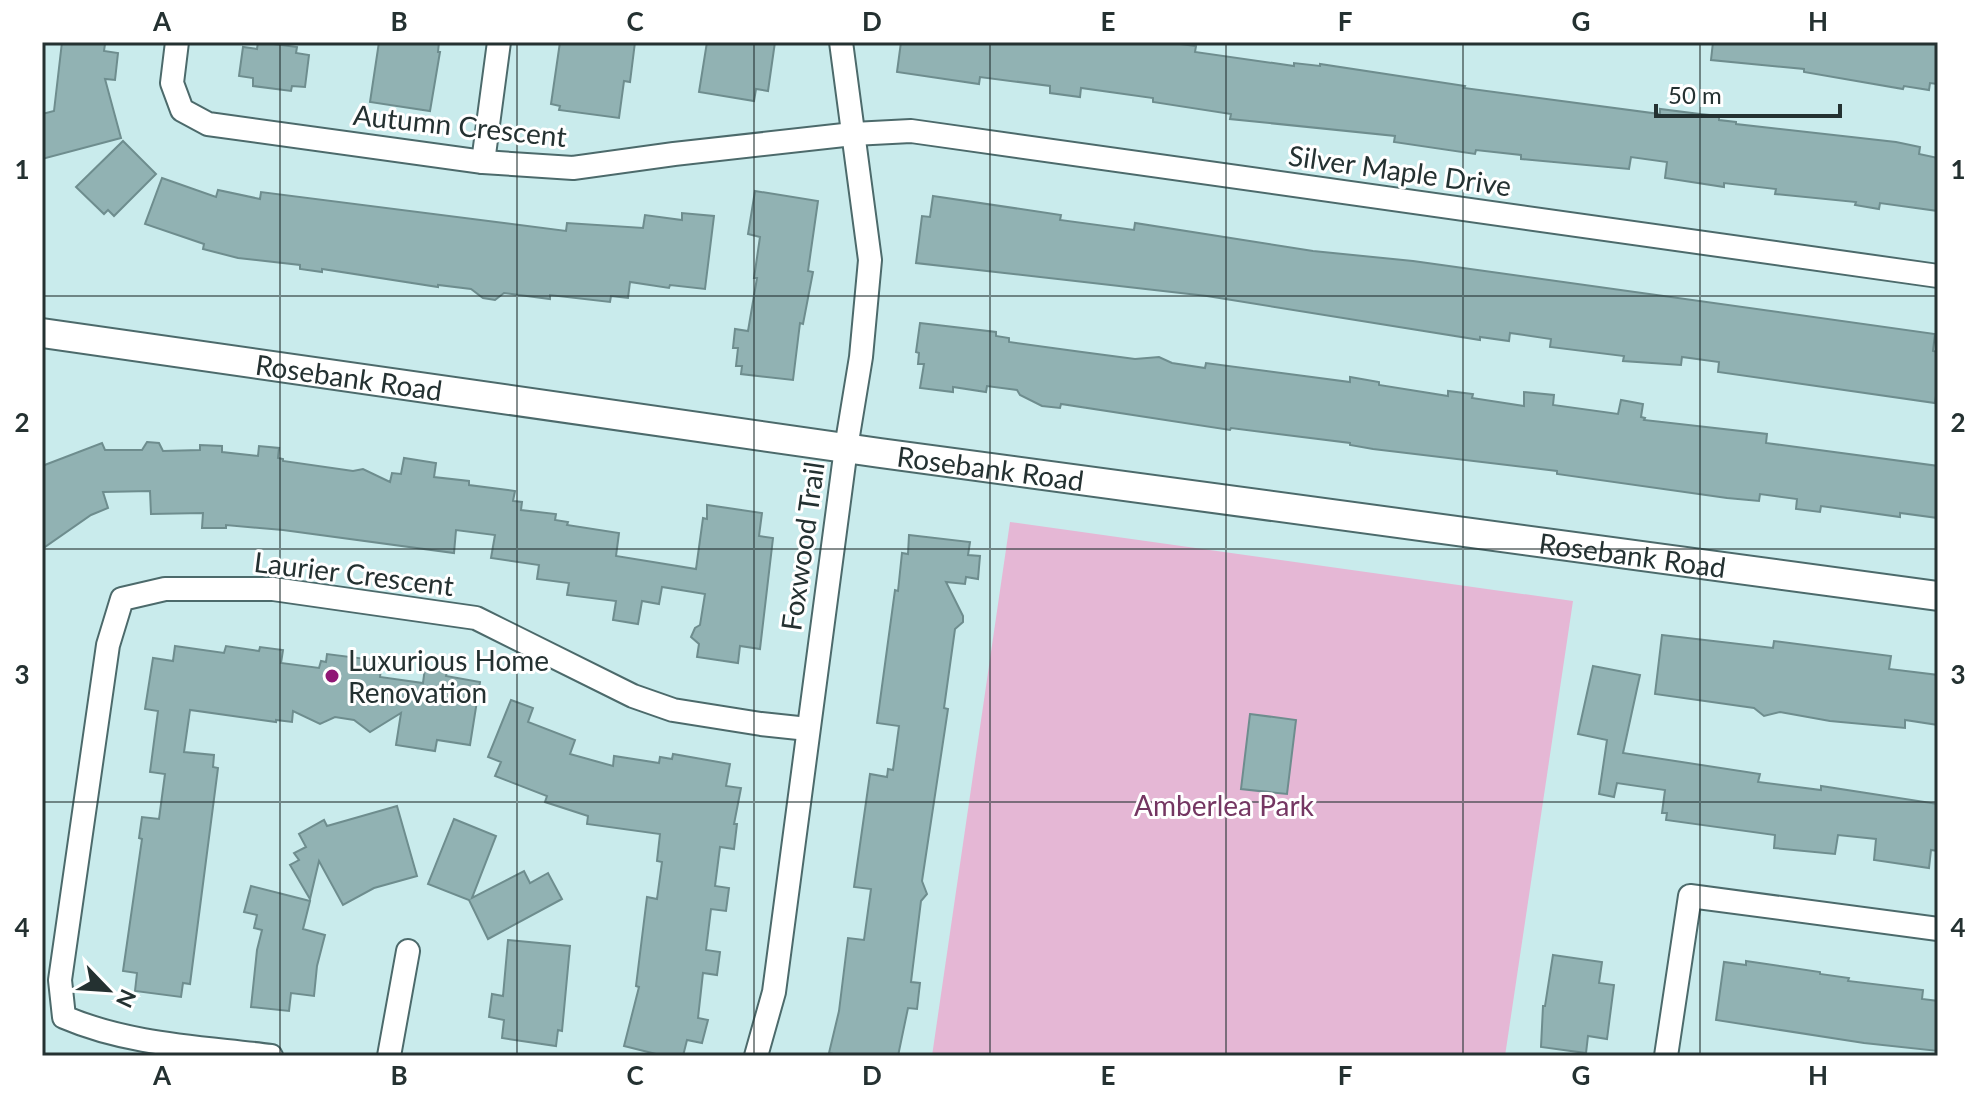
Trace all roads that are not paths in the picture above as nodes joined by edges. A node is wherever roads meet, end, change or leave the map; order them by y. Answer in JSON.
{"nodes":[{"id":1,"x":177,"y":42,"type":"edge"},
{"id":2,"x":499,"y":42,"type":"edge"},
{"id":3,"x":841,"y":42,"type":"edge"},
{"id":4,"x":853,"y":134,"type":"junction"},
{"id":5,"x":483,"y":162,"type":"junction"},
{"id":6,"x":1938,"y":276,"type":"edge"},
{"id":7,"x":42,"y":333,"type":"edge"},
{"id":8,"x":846,"y":448,"type":"junction"},
{"id":9,"x":1938,"y":596,"type":"edge"},
{"id":10,"x":808,"y":729,"type":"junction"},
{"id":11,"x":1938,"y":929,"type":"edge"},
{"id":12,"x":408,"y":951,"type":"dead end"},
{"id":13,"x":271,"y":1056,"type":"edge"},
{"id":14,"x":389,"y":1056,"type":"edge"},
{"id":15,"x":756,"y":1056,"type":"edge"},
{"id":16,"x":1666,"y":1056,"type":"edge"}],
"edges":[{"from":1,"to":5,"type":"street","name":"Autumn Crescent"},
{"from":2,"to":5,"type":"street"},
{"from":3,"to":4,"type":"street","name":"Foxwood Trail"},
{"from":4,"to":5,"type":"street","name":"Autumn Crescent"},
{"from":4,"to":6,"type":"street","name":"Silver Maple Drive"},
{"from":4,"to":8,"type":"street","name":"Foxwood Trail"},
{"from":7,"to":8,"type":"street","name":"Rosebank Road"},
{"from":8,"to":9,"type":"street","name":"Rosebank Road"},
{"from":8,"to":10,"type":"street","name":"Foxwood Trail"},
{"from":10,"to":13,"type":"street","name":"Laurier Crescent"},
{"from":10,"to":15,"type":"street","name":"Foxwood Trail"},
{"from":11,"to":16,"type":"street"},
{"from":12,"to":14,"type":"street"}]}
